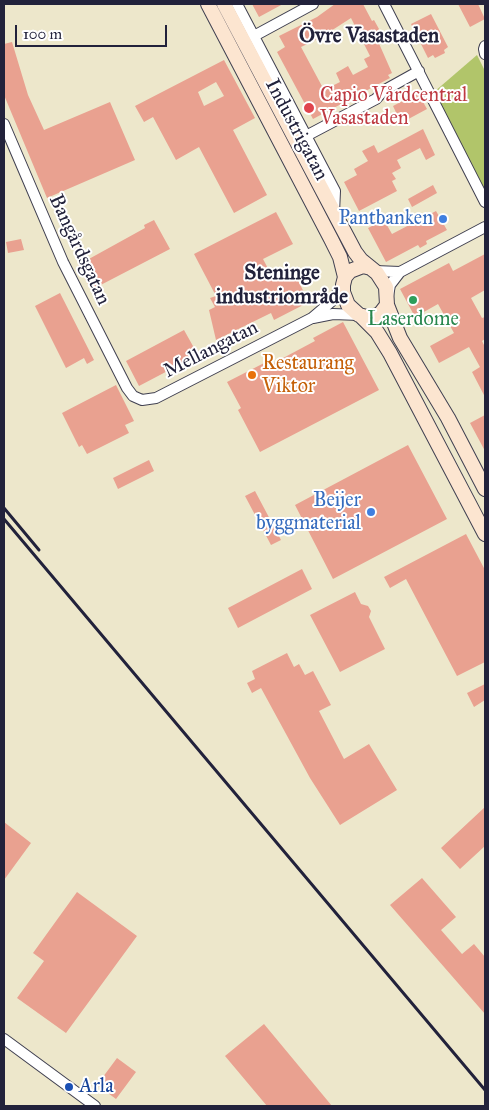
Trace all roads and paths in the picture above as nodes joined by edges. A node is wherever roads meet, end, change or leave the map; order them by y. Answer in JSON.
{"nodes":[{"id":1,"x":208,"y":4,"type":"edge"},
{"id":2,"x":224,"y":4,"type":"edge"},
{"id":3,"x":237,"y":4,"type":"edge"},
{"id":4,"x":313,"y":4,"type":"edge"},
{"id":5,"x":384,"y":4,"type":"edge"},
{"id":6,"x":254,"y":36,"type":"junction"},
{"id":7,"x":485,"y":46,"type":"edge"},
{"id":8,"x":485,"y":54,"type":"edge"},
{"id":9,"x":419,"y":71,"type":"junction"},
{"id":10,"x":4,"y":124,"type":"edge"},
{"id":11,"x":306,"y":136,"type":"junction"},
{"id":12,"x":485,"y":202,"type":"edge"},
{"id":13,"x":334,"y":213,"type":"junction"},
{"id":14,"x":485,"y":227,"type":"edge"},
{"id":15,"x":373,"y":269,"type":"junction"},
{"id":16,"x":400,"y":272,"type":"junction"},
{"id":17,"x":344,"y":281,"type":"junction"},
{"id":18,"x":388,"y":300,"type":"junction"},
{"id":19,"x":360,"y":316,"type":"junction"},
{"id":20,"x":312,"y":318,"type":"junction"},
{"id":21,"x":128,"y":388,"type":"joint"},
{"id":22,"x":485,"y":489,"type":"edge"},
{"id":23,"x":485,"y":534,"type":"edge"},
{"id":24,"x":4,"y":1040,"type":"edge"},
{"id":25,"x":96,"y":1106,"type":"edge"}],
"edges":[{"from":1,"to":17,"type":"main road","name":"Industrigatan"},
{"from":2,"to":13,"type":"main road","name":"Industrigatan"},
{"from":3,"to":6,"type":"street"},
{"from":4,"to":6,"type":"street"},
{"from":5,"to":9,"type":"street"},
{"from":6,"to":11,"type":"street"},
{"from":7,"to":8,"type":"street"},
{"from":9,"to":11,"type":"street"},
{"from":9,"to":12,"type":"street"},
{"from":10,"to":21,"type":"street","name":"Bangårdsgatan"},
{"from":11,"to":13,"type":"street"},
{"from":13,"to":15,"type":"main road","name":"Industrigatan"},
{"from":14,"to":16,"type":"street"},
{"from":15,"to":16,"type":"street"},
{"from":15,"to":17,"type":"main road"},
{"from":15,"to":18,"type":"main road"},
{"from":16,"to":18,"type":"street"},
{"from":17,"to":19,"type":"main road"},
{"from":17,"to":20,"type":"street","name":"Mellangatan"},
{"from":18,"to":19,"type":"main road"},
{"from":18,"to":22,"type":"main road"},
{"from":19,"to":20,"type":"street","name":"Mellangatan"},
{"from":19,"to":23,"type":"main road"},
{"from":20,"to":21,"type":"street","name":"Mellangatan"},
{"from":24,"to":25,"type":"street"}]}
